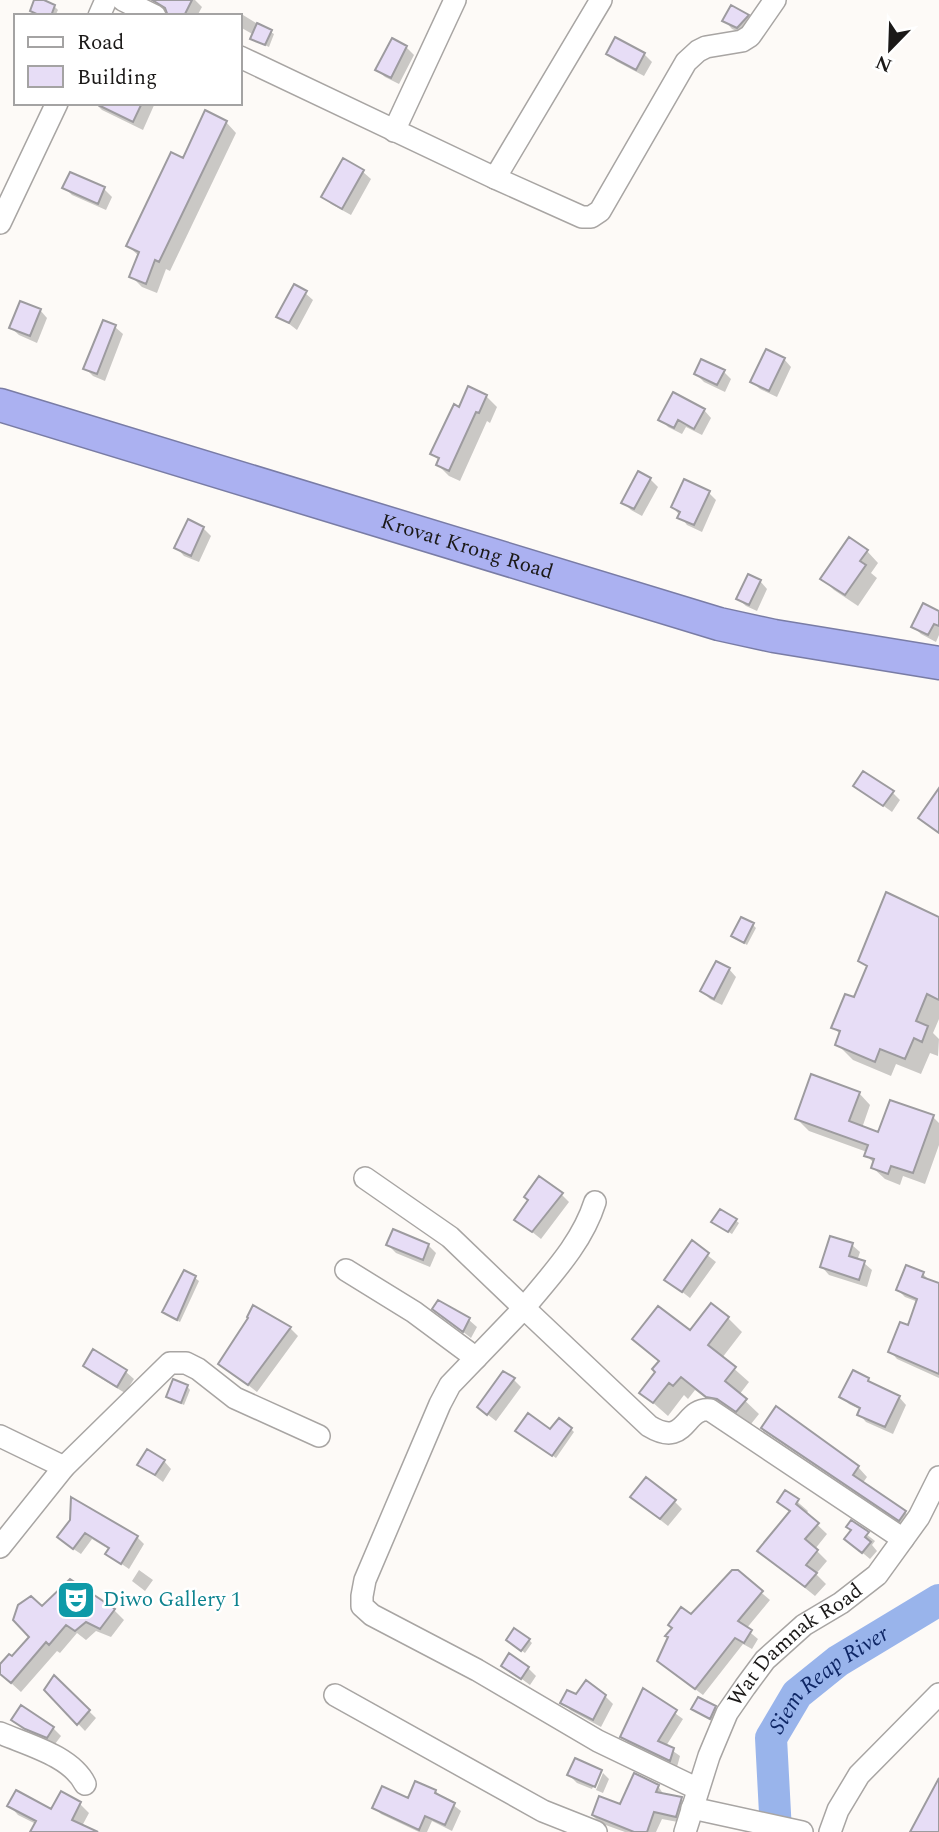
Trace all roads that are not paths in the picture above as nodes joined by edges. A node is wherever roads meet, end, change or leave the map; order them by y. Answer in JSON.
{"nodes":[{"id":1,"x":122,"y":0,"type":"edge"},
{"id":2,"x":455,"y":0,"type":"edge"},
{"id":3,"x":601,"y":0,"type":"edge"},
{"id":4,"x":775,"y":0,"type":"edge"},
{"id":5,"x":151,"y":14,"type":"edge"},
{"id":6,"x":242,"y":58,"type":"edge"},
{"id":7,"x":56,"y":105,"type":"edge"},
{"id":8,"x":394,"y":131,"type":"junction"},
{"id":9,"x":495,"y":178,"type":"junction"},
{"id":10,"x":0,"y":223,"type":"edge"},
{"id":11,"x":0,"y":405,"type":"edge"},
{"id":12,"x":939,"y":663,"type":"edge"},
{"id":13,"x":365,"y":1178,"type":"dead end"},
{"id":14,"x":595,"y":1202,"type":"dead end"},
{"id":15,"x":346,"y":1270,"type":"dead end"},
{"id":16,"x":524,"y":1308,"type":"junction"},
{"id":17,"x":476,"y":1358,"type":"junction"},
{"id":18,"x":0,"y":1436,"type":"edge"},
{"id":19,"x":319,"y":1436,"type":"dead end"},
{"id":20,"x":65,"y":1467,"type":"junction"},
{"id":21,"x":939,"y":1477,"type":"edge"},
{"id":22,"x":903,"y":1539,"type":"junction"},
{"id":23,"x":0,"y":1547,"type":"edge"},
{"id":24,"x":335,"y":1695,"type":"dead end"},
{"id":25,"x":938,"y":1697,"type":"edge"},
{"id":26,"x":0,"y":1733,"type":"edge"},
{"id":27,"x":85,"y":1784,"type":"dead end"},
{"id":28,"x":695,"y":1799,"type":"junction"},
{"id":29,"x":596,"y":1832,"type":"edge"},
{"id":30,"x":685,"y":1832,"type":"edge"},
{"id":31,"x":800,"y":1832,"type":"edge"},
{"id":32,"x":830,"y":1832,"type":"edge"}],
"edges":[{"from":1,"to":5,"type":"street"},
{"from":2,"to":8,"type":"street"},
{"from":3,"to":9,"type":"street"},
{"from":4,"to":9,"type":"street"},
{"from":6,"to":8,"type":"street"},
{"from":7,"to":10,"type":"street"},
{"from":8,"to":9,"type":"street"},
{"from":11,"to":12,"type":"highway","name":"Krovat Krong Road"},
{"from":13,"to":16,"type":"street"},
{"from":14,"to":16,"type":"street"},
{"from":15,"to":17,"type":"street"},
{"from":16,"to":17,"type":"street"},
{"from":16,"to":22,"type":"street"},
{"from":17,"to":28,"type":"street"},
{"from":18,"to":20,"type":"street"},
{"from":19,"to":20,"type":"street"},
{"from":20,"to":23,"type":"street"},
{"from":21,"to":22,"type":"street","name":"Wat Damnak Road"},
{"from":22,"to":28,"type":"street","name":"Wat Damnak Road"},
{"from":24,"to":29,"type":"street"},
{"from":25,"to":32,"type":"street"},
{"from":26,"to":27,"type":"street"},
{"from":28,"to":30,"type":"street","name":"Wat Damnak Road"},
{"from":28,"to":31,"type":"street"}]}
